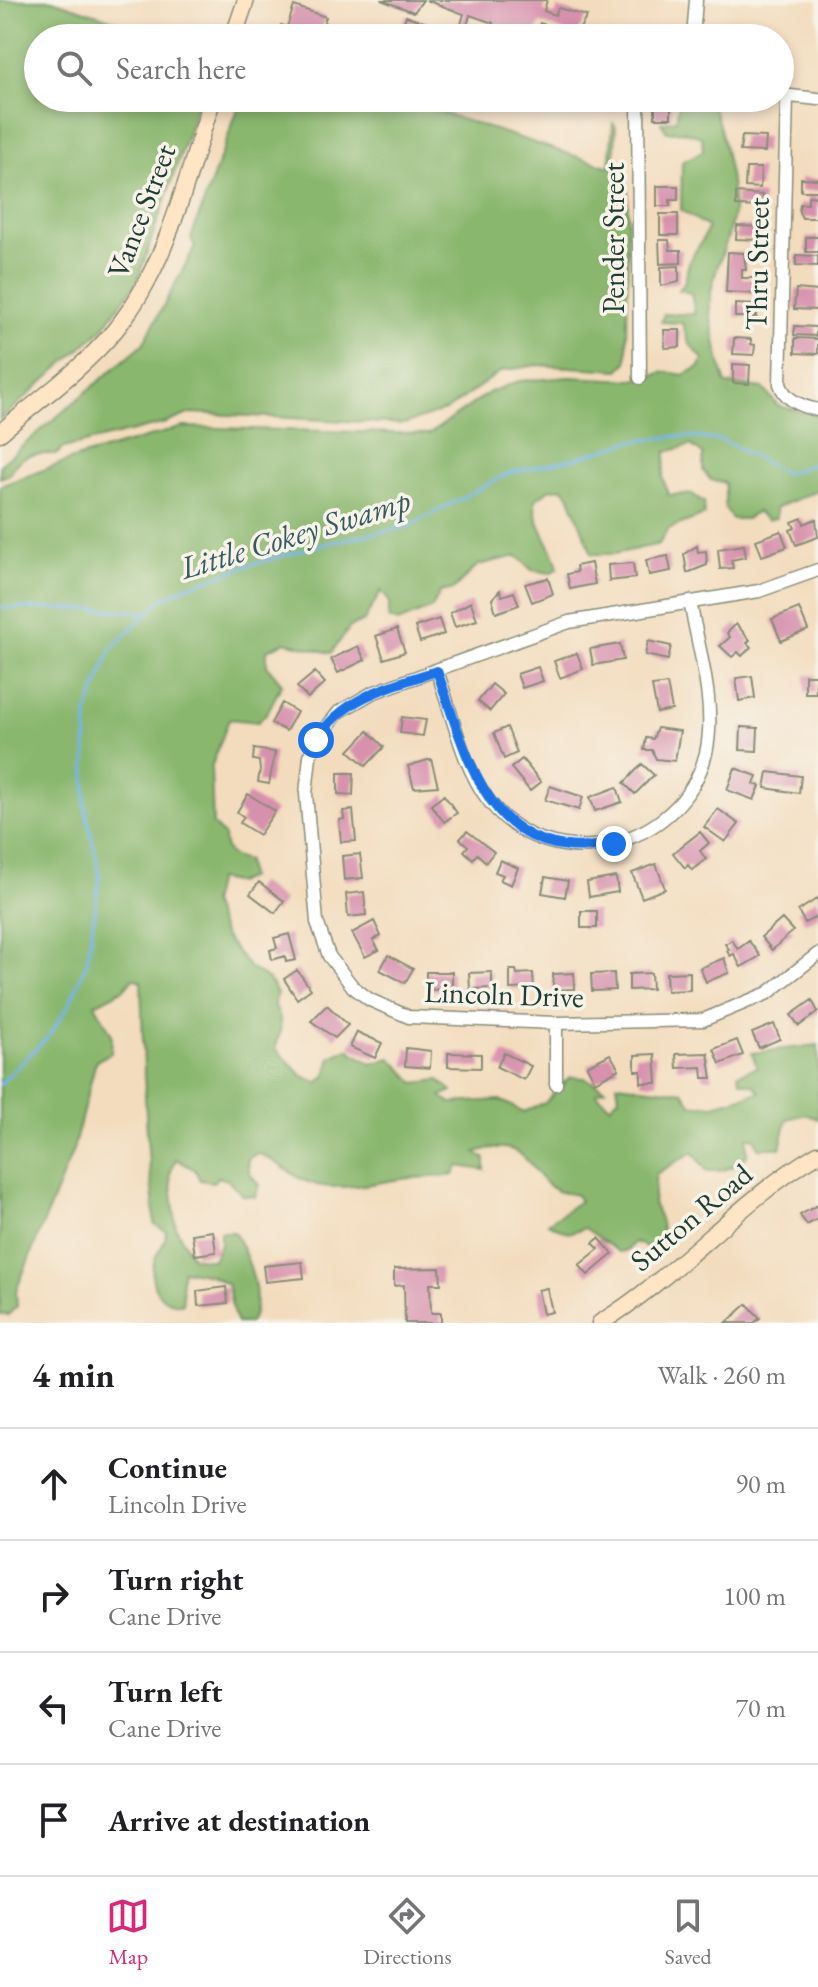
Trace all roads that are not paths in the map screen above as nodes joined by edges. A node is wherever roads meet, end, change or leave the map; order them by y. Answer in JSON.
{"nodes":[{"id":1,"x":246,"y":0,"type":"edge"},
{"id":2,"x":696,"y":0,"type":"edge"},
{"id":3,"x":238,"y":24,"type":"edge"},
{"id":4,"x":694,"y":24,"type":"edge"},
{"id":5,"x":794,"y":97,"type":"edge"},
{"id":6,"x":818,"y":99,"type":"edge"},
{"id":7,"x":208,"y":112,"type":"edge"},
{"id":8,"x":638,"y":112,"type":"edge"},
{"id":9,"x":784,"y":112,"type":"edge"},
{"id":10,"x":640,"y":378,"type":"dead end"},
{"id":11,"x":818,"y":410,"type":"edge"},
{"id":12,"x":0,"y":433,"type":"edge"},
{"id":13,"x":818,"y":570,"type":"edge"},
{"id":14,"x":690,"y":601,"type":"junction"},
{"id":15,"x":437,"y":671,"type":"junction"},
{"id":16,"x":818,"y":954,"type":"edge"},
{"id":17,"x":556,"y":1023,"type":"junction"},
{"id":18,"x":556,"y":1084,"type":"dead end"},
{"id":19,"x":818,"y":1154,"type":"edge"},
{"id":20,"x":600,"y":1323,"type":"edge"}],
"edges":[{"from":1,"to":3,"type":"street"},
{"from":2,"to":4,"type":"street"},
{"from":5,"to":6,"type":"street"},
{"from":7,"to":12,"type":"street","name":"Vance Street"},
{"from":8,"to":10,"type":"street","name":"Pender Street"},
{"from":9,"to":11,"type":"street","name":"Thru Street"},
{"from":13,"to":14,"type":"street","name":"Lincoln Drive"},
{"from":14,"to":15,"type":"street","name":"Lincoln Drive"},
{"from":14,"to":15,"type":"street"},
{"from":15,"to":17,"type":"street","name":"Lincoln Drive"},
{"from":16,"to":17,"type":"street","name":"Lincoln Drive"},
{"from":17,"to":18,"type":"street"},
{"from":19,"to":20,"type":"street","name":"Sutton Road"}]}
